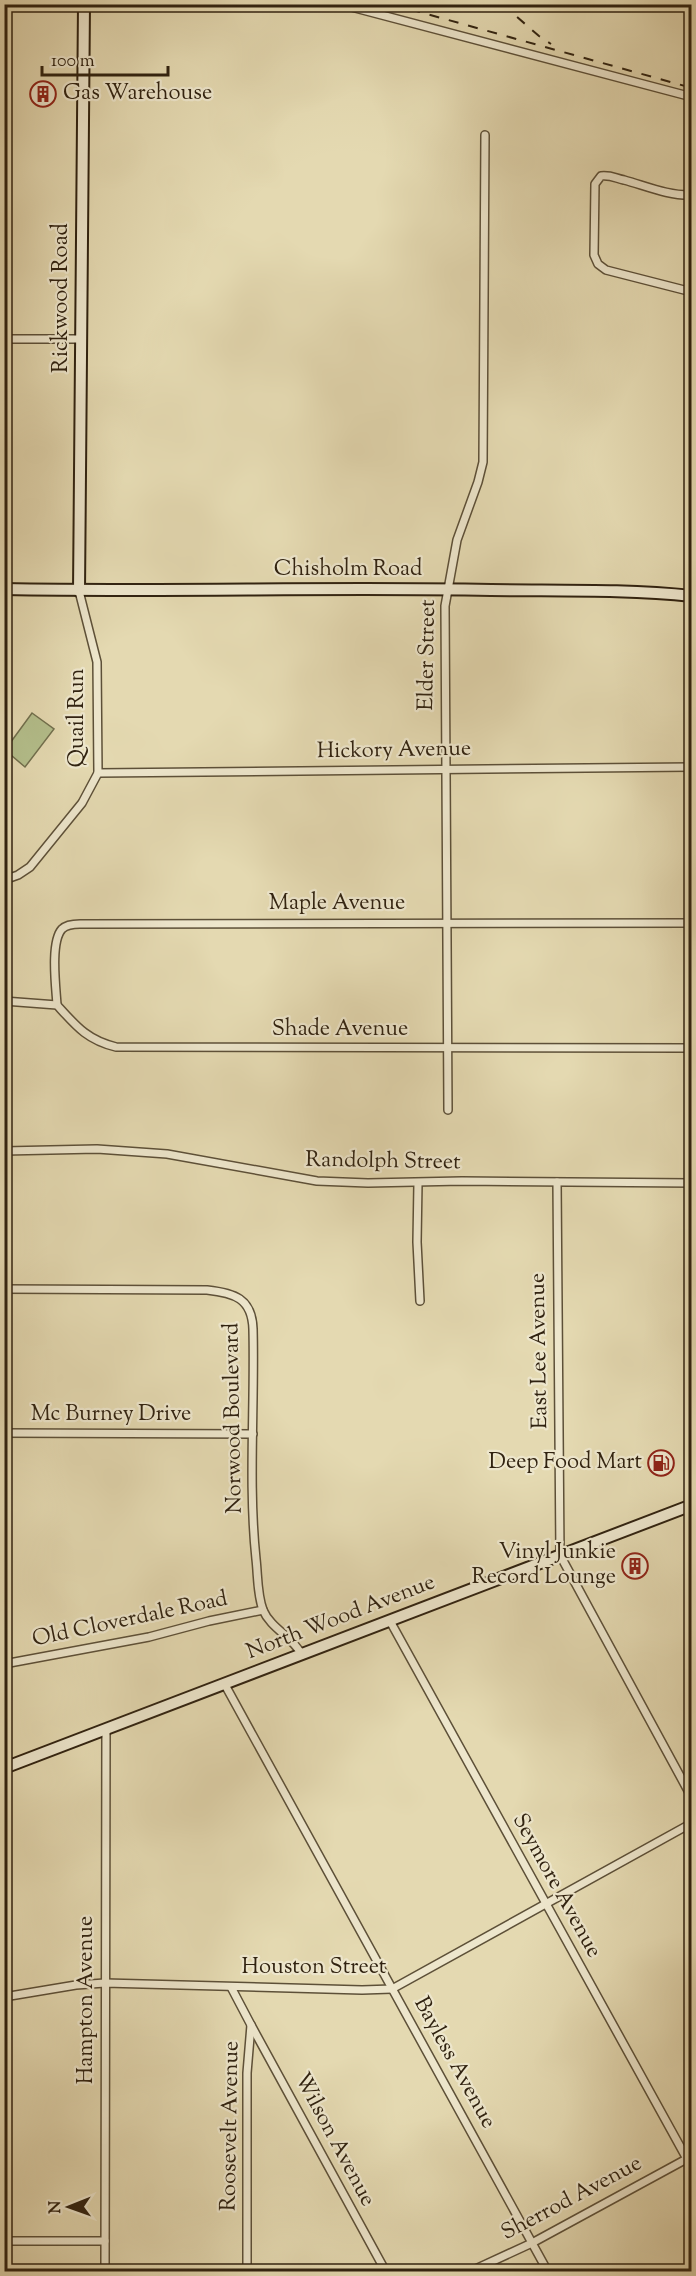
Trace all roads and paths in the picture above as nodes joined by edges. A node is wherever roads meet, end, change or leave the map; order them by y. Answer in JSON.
{"nodes":[{"id":1,"x":84,"y":4,"type":"edge"},
{"id":2,"x":340,"y":4,"type":"edge"},
{"id":3,"x":692,"y":97,"type":"edge"},
{"id":4,"x":485,"y":135,"type":"dead end"},
{"id":5,"x":692,"y":195,"type":"edge"},
{"id":6,"x":692,"y":292,"type":"edge"},
{"id":7,"x":4,"y":339,"type":"edge"},
{"id":8,"x":81,"y":339,"type":"junction"},
{"id":9,"x":4,"y":589,"type":"edge"},
{"id":10,"x":448,"y":589,"type":"junction"},
{"id":11,"x":79,"y":591,"type":"junction"},
{"id":12,"x":692,"y":596,"type":"edge"},
{"id":13,"x":692,"y":767,"type":"edge"},
{"id":14,"x":444,"y":768,"type":"junction"},
{"id":15,"x":98,"y":773,"type":"junction"},
{"id":16,"x":4,"y":880,"type":"edge"},
{"id":17,"x":445,"y":922,"type":"junction"},
{"id":18,"x":692,"y":923,"type":"edge"},
{"id":19,"x":4,"y":1001,"type":"edge"},
{"id":20,"x":57,"y":1005,"type":"junction"},
{"id":21,"x":447,"y":1048,"type":"junction"},
{"id":22,"x":692,"y":1048,"type":"edge"},
{"id":23,"x":448,"y":1110,"type":"dead end"},
{"id":24,"x":4,"y":1151,"type":"edge"},
{"id":25,"x":557,"y":1182,"type":"junction"},
{"id":26,"x":418,"y":1183,"type":"junction"},
{"id":27,"x":692,"y":1184,"type":"edge"},
{"id":28,"x":4,"y":1289,"type":"edge"},
{"id":29,"x":420,"y":1301,"type":"dead end"},
{"id":30,"x":4,"y":1433,"type":"edge"},
{"id":31,"x":253,"y":1434,"type":"junction"},
{"id":32,"x":692,"y":1505,"type":"edge"},
{"id":33,"x":561,"y":1555,"type":"junction"},
{"id":34,"x":263,"y":1610,"type":"junction"},
{"id":35,"x":390,"y":1620,"type":"junction"},
{"id":36,"x":302,"y":1654,"type":"junction"},
{"id":37,"x":4,"y":1664,"type":"edge"},
{"id":38,"x":224,"y":1683,"type":"junction"},
{"id":39,"x":106,"y":1729,"type":"junction"},
{"id":40,"x":4,"y":1768,"type":"edge"},
{"id":41,"x":692,"y":1798,"type":"edge"},
{"id":42,"x":692,"y":1823,"type":"edge"},
{"id":43,"x":546,"y":1904,"type":"junction"},
{"id":44,"x":105,"y":1983,"type":"junction"},
{"id":45,"x":231,"y":1986,"type":"junction"},
{"id":46,"x":392,"y":1989,"type":"junction"},
{"id":47,"x":4,"y":1997,"type":"edge"},
{"id":48,"x":252,"y":2025,"type":"junction"},
{"id":49,"x":689,"y":2157,"type":"edge"},
{"id":50,"x":692,"y":2168,"type":"edge"},
{"id":51,"x":4,"y":2241,"type":"edge"},
{"id":52,"x":105,"y":2241,"type":"junction"},
{"id":53,"x":532,"y":2243,"type":"junction"},
{"id":54,"x":105,"y":2271,"type":"edge"},
{"id":55,"x":247,"y":2271,"type":"edge"},
{"id":56,"x":386,"y":2271,"type":"edge"},
{"id":57,"x":469,"y":2271,"type":"edge"},
{"id":58,"x":548,"y":2271,"type":"edge"}],
"edges":[{"from":1,"to":8,"type":"main road","name":"Rickwood Road"},
{"from":2,"to":3,"type":"street"},
{"from":4,"to":10,"type":"street","name":"Elder Street"},
{"from":5,"to":6,"type":"street"},
{"from":7,"to":8,"type":"street"},
{"from":8,"to":11,"type":"main road","name":"Rickwood Road"},
{"from":9,"to":11,"type":"main road","name":"Chisholm Road"},
{"from":10,"to":11,"type":"main road","name":"Chisholm Road"},
{"from":10,"to":12,"type":"main road","name":"Chisholm Road"},
{"from":10,"to":14,"type":"street","name":"Elder Street"},
{"from":11,"to":15,"type":"street","name":"Quail Run"},
{"from":13,"to":14,"type":"street","name":"Hickory Avenue"},
{"from":14,"to":15,"type":"street","name":"Hickory Avenue"},
{"from":14,"to":17,"type":"street","name":"Elder Street"},
{"from":15,"to":16,"type":"street","name":"Quail Run"},
{"from":17,"to":18,"type":"street","name":"Maple Avenue"},
{"from":17,"to":20,"type":"street","name":"Maple Avenue"},
{"from":17,"to":21,"type":"street","name":"Elder Street"},
{"from":19,"to":20,"type":"street"},
{"from":20,"to":21,"type":"street","name":"Shade Avenue"},
{"from":21,"to":22,"type":"street","name":"Shade Avenue"},
{"from":21,"to":23,"type":"street","name":"Elder Street"},
{"from":24,"to":26,"type":"street","name":"Randolph Street"},
{"from":25,"to":26,"type":"street","name":"Randolph Street"},
{"from":25,"to":27,"type":"street","name":"Randolph Street"},
{"from":25,"to":33,"type":"street","name":"East Lee Avenue"},
{"from":26,"to":29,"type":"street"},
{"from":28,"to":31,"type":"street","name":"Norwood Boulevard"},
{"from":30,"to":31,"type":"street","name":"Mc Burney Drive"},
{"from":31,"to":34,"type":"street","name":"Norwood Boulevard"},
{"from":32,"to":33,"type":"main road","name":"North Wood Avenue"},
{"from":33,"to":35,"type":"main road","name":"North Wood Avenue"},
{"from":33,"to":41,"type":"street"},
{"from":34,"to":36,"type":"street"},
{"from":34,"to":37,"type":"street","name":"Old Cloverdale Road"},
{"from":35,"to":36,"type":"main road","name":"North Wood Avenue"},
{"from":35,"to":43,"type":"street","name":"Seymore Avenue"},
{"from":36,"to":38,"type":"main road","name":"North Wood Avenue"},
{"from":38,"to":39,"type":"main road","name":"North Wood Avenue"},
{"from":38,"to":46,"type":"street","name":"Bayless Avenue"},
{"from":39,"to":40,"type":"main road","name":"North Wood Avenue"},
{"from":39,"to":44,"type":"street","name":"Hampton Avenue"},
{"from":42,"to":43,"type":"street","name":"Houston Street"},
{"from":43,"to":46,"type":"street","name":"Houston Street"},
{"from":43,"to":49,"type":"street","name":"Seymore Avenue"},
{"from":44,"to":45,"type":"street","name":"Houston Street"},
{"from":44,"to":47,"type":"street","name":"Houston Street"},
{"from":44,"to":52,"type":"street","name":"Hampton Avenue"},
{"from":45,"to":46,"type":"street","name":"Houston Street"},
{"from":45,"to":48,"type":"street","name":"Roosevelt Avenue"},
{"from":46,"to":53,"type":"street","name":"Bayless Avenue"},
{"from":48,"to":55,"type":"street","name":"Roosevelt Avenue"},
{"from":48,"to":56,"type":"street","name":"Wilson Avenue"},
{"from":49,"to":50,"type":"street","name":"Seymore Avenue"},
{"from":49,"to":53,"type":"street","name":"Sherrod Avenue"},
{"from":51,"to":52,"type":"street"},
{"from":52,"to":54,"type":"street","name":"Hampton Avenue"},
{"from":53,"to":57,"type":"street","name":"Sherrod Avenue"},
{"from":53,"to":58,"type":"street","name":"Bayless Avenue"}]}
